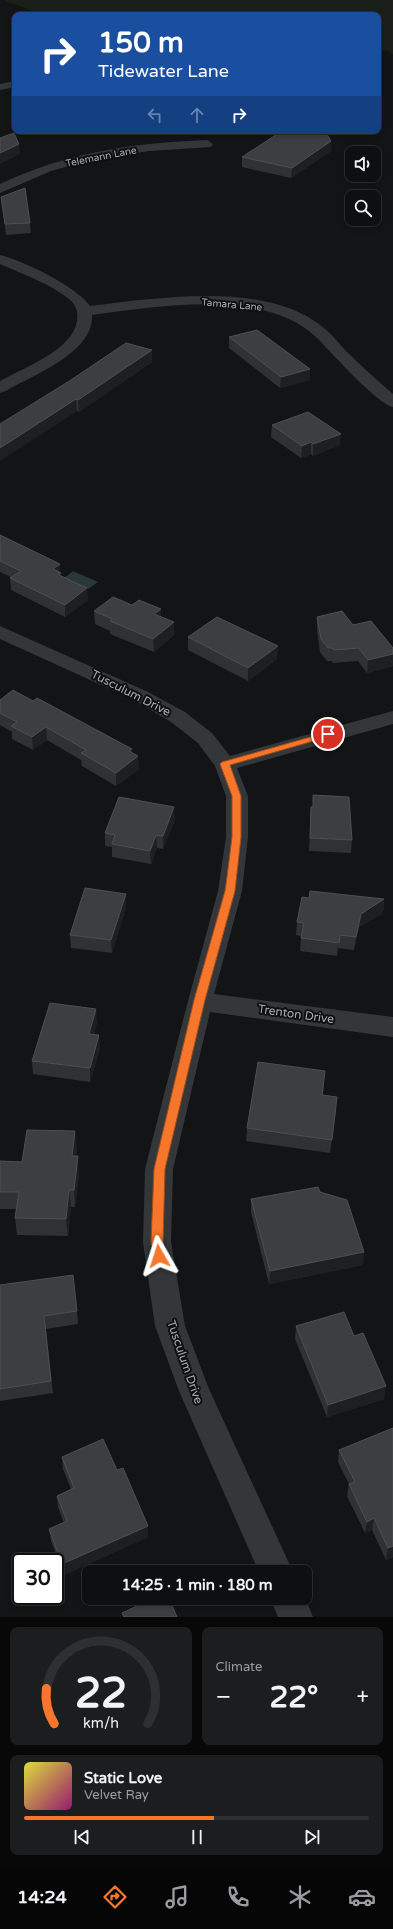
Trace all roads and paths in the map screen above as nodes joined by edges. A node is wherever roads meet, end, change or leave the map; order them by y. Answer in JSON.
{"nodes":[{"id":1,"x":12,"y":85,"type":"edge"},
{"id":2,"x":0,"y":87,"type":"edge"},
{"id":3,"x":207,"y":144,"type":"dead end"},
{"id":4,"x":0,"y":189,"type":"edge"},
{"id":5,"x":0,"y":258,"type":"edge"},
{"id":6,"x":85,"y":311,"type":"junction"},
{"id":7,"x":0,"y":388,"type":"edge"},
{"id":8,"x":393,"y":402,"type":"edge"},
{"id":9,"x":0,"y":632,"type":"edge"},
{"id":10,"x":393,"y":718,"type":"edge"},
{"id":11,"x":225,"y":764,"type":"junction"},
{"id":12,"x":200,"y":1000,"type":"junction"},
{"id":13,"x":393,"y":1027,"type":"edge"},
{"id":14,"x":273,"y":1565,"type":"edge"},
{"id":15,"x":290,"y":1605,"type":"edge"},
{"id":16,"x":296,"y":1617,"type":"edge"}],
"edges":[{"from":1,"to":2,"type":"street"},
{"from":3,"to":4,"type":"street","name":"Telemann Lane"},
{"from":5,"to":6,"type":"street"},
{"from":6,"to":7,"type":"street"},
{"from":6,"to":8,"type":"street","name":"Tamara Lane"},
{"from":9,"to":11,"type":"street","name":"Tusculum Drive"},
{"from":10,"to":11,"type":"street"},
{"from":11,"to":12,"type":"street","name":"Tusculum Drive"},
{"from":12,"to":13,"type":"street","name":"Trenton Drive"},
{"from":12,"to":14,"type":"street","name":"Tusculum Drive"},
{"from":15,"to":16,"type":"street"}]}
